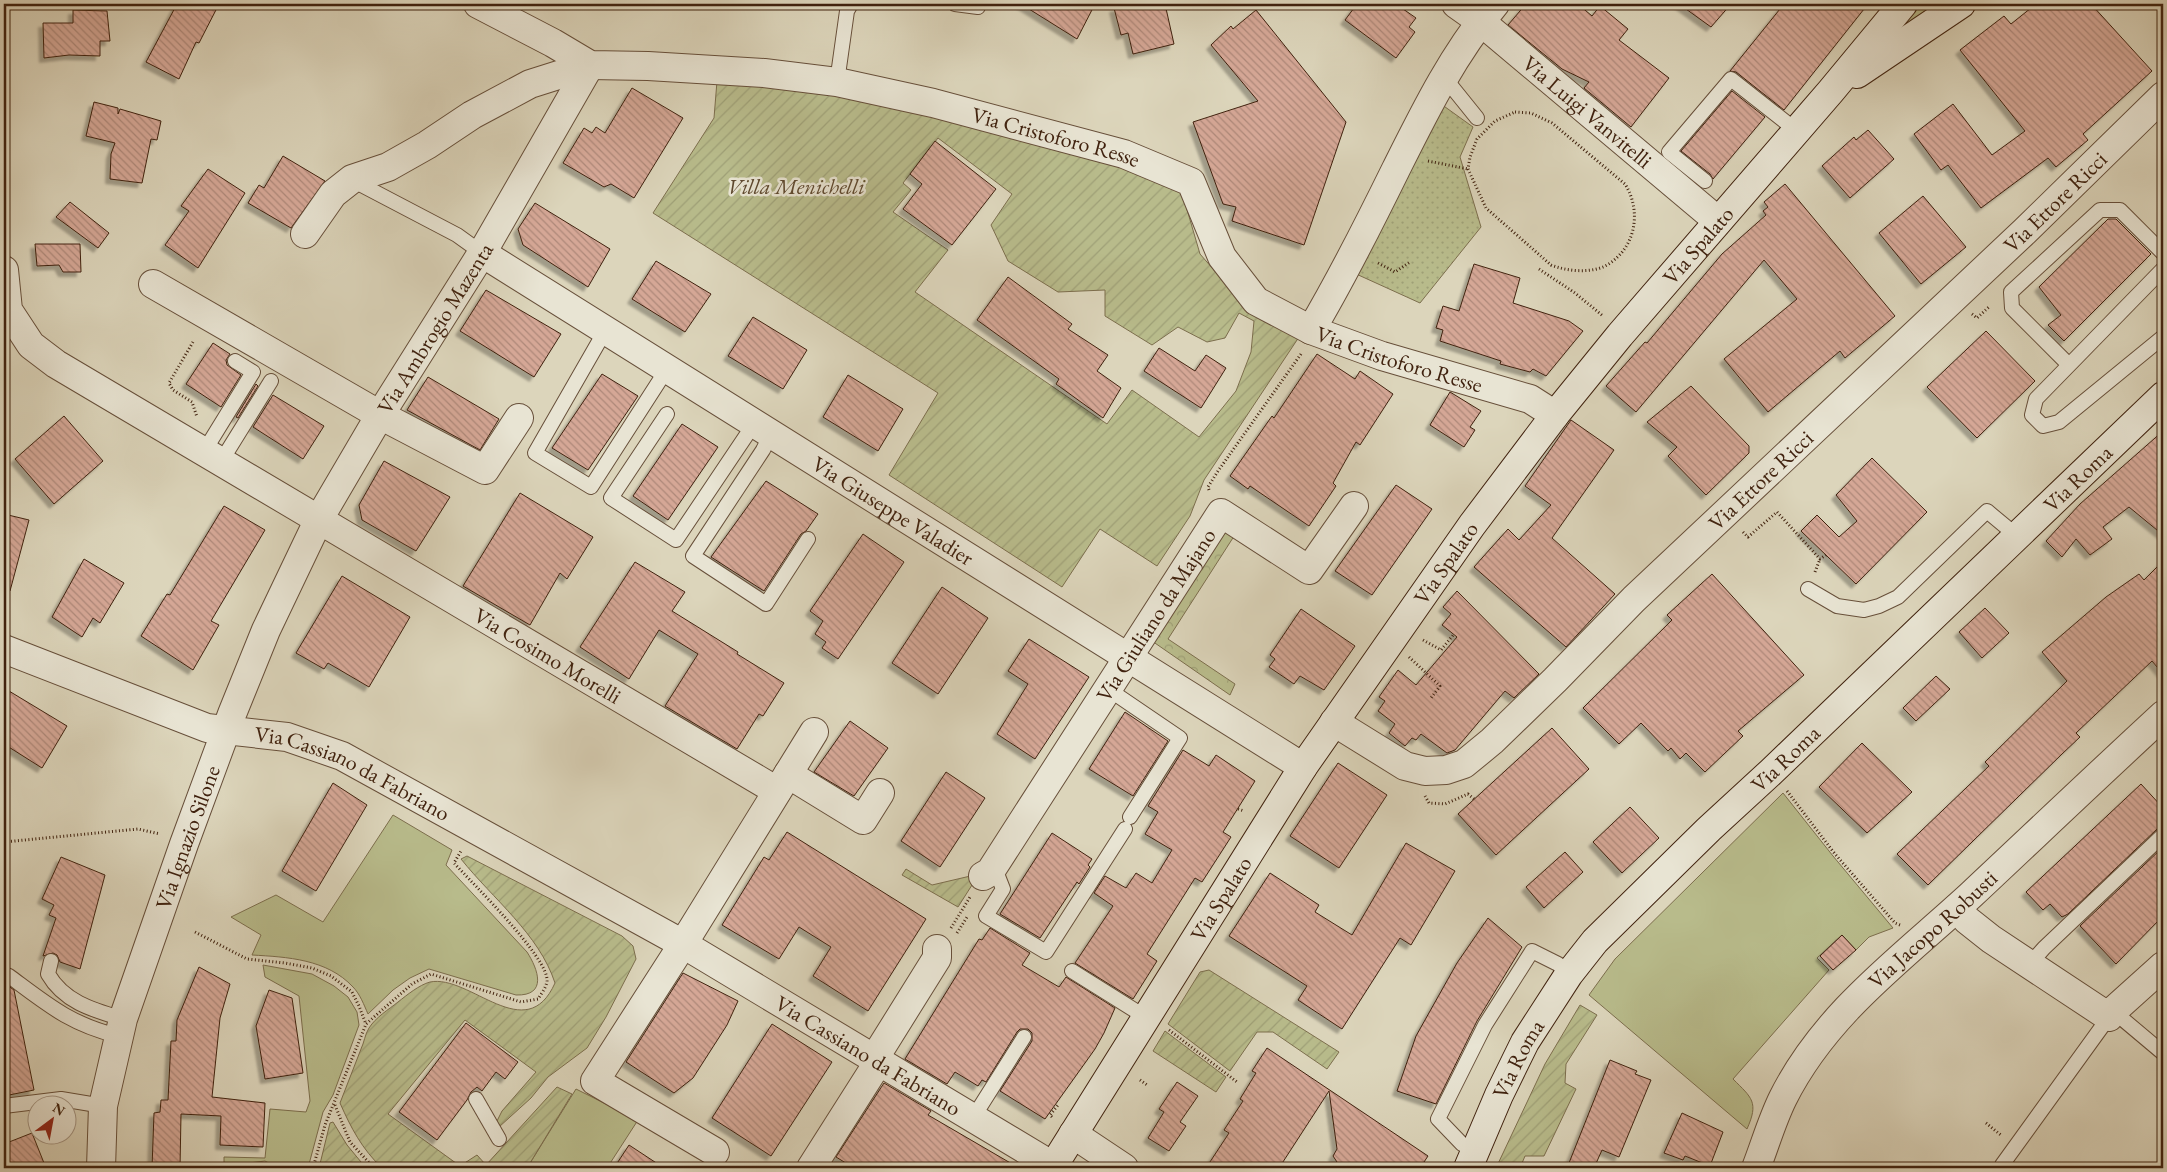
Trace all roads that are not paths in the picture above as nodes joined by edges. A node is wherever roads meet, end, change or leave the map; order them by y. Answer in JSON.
{"nodes":[{"id":1,"x":478,"y":4,"type":"edge"},
{"id":2,"x":851,"y":4,"type":"edge"},
{"id":3,"x":955,"y":4,"type":"edge"},
{"id":4,"x":979,"y":4,"type":"edge"},
{"id":5,"x":1456,"y":4,"type":"edge"},
{"id":6,"x":1903,"y":4,"type":"edge"},
{"id":7,"x":1953,"y":7,"type":"edge"},
{"id":8,"x":1488,"y":13,"type":"edge"},
{"id":9,"x":590,"y":65,"type":"junction"},
{"id":10,"x":1442,"y":79,"type":"junction"},
{"id":11,"x":837,"y":82,"type":"junction"},
{"id":12,"x":1831,"y":92,"type":"junction"},
{"id":13,"x":2163,"y":96,"type":"edge"},
{"id":14,"x":1477,"y":118,"type":"dead end"},
{"id":15,"x":1797,"y":131,"type":"junction"},
{"id":16,"x":352,"y":179,"type":"junction"},
{"id":17,"x":1705,"y":181,"type":"dead end"},
{"id":18,"x":1718,"y":221,"type":"junction"},
{"id":19,"x":305,"y":234,"type":"dead end"},
{"id":20,"x":482,"y":253,"type":"junction"},
{"id":21,"x":2163,"y":253,"type":"edge"},
{"id":22,"x":2163,"y":269,"type":"edge"},
{"id":23,"x":4,"y":270,"type":"edge"},
{"id":24,"x":153,"y":284,"type":"dead end"},
{"id":25,"x":605,"y":331,"type":"junction"},
{"id":26,"x":1314,"y":331,"type":"junction"},
{"id":27,"x":2163,"y":337,"type":"edge"},
{"id":28,"x":235,"y":361,"type":"dead end"},
{"id":29,"x":2068,"y":364,"type":"junction"},
{"id":30,"x":667,"y":369,"type":"junction"},
{"id":31,"x":271,"y":381,"type":"dead end"},
{"id":32,"x":2163,"y":396,"type":"edge"},
{"id":33,"x":667,"y":414,"type":"dead end"},
{"id":34,"x":380,"y":415,"type":"junction"},
{"id":35,"x":1555,"y":416,"type":"junction"},
{"id":36,"x":519,"y":418,"type":"dead end"},
{"id":37,"x":763,"y":429,"type":"junction"},
{"id":38,"x":209,"y":445,"type":"junction"},
{"id":39,"x":1354,"y":506,"type":"dead end"},
{"id":40,"x":319,"y":519,"type":"junction"},
{"id":41,"x":2017,"y":536,"type":"junction"},
{"id":42,"x":808,"y":540,"type":"dead end"},
{"id":43,"x":1808,"y":589,"type":"dead end"},
{"id":44,"x":4,"y":649,"type":"edge"},
{"id":45,"x":1128,"y":658,"type":"junction"},
{"id":46,"x":1108,"y":689,"type":"junction"},
{"id":47,"x":2159,"y":719,"type":"edge"},
{"id":48,"x":1334,"y":722,"type":"junction"},
{"id":49,"x":225,"y":731,"type":"junction"},
{"id":50,"x":814,"y":732,"type":"dead end"},
{"id":51,"x":1303,"y":767,"type":"junction"},
{"id":52,"x":783,"y":783,"type":"junction"},
{"id":53,"x":880,"y":793,"type":"dead end"},
{"id":54,"x":2163,"y":835,"type":"edge"},
{"id":55,"x":989,"y":874,"type":"joint"},
{"id":56,"x":1957,"y":908,"type":"junction"},
{"id":57,"x":683,"y":944,"type":"junction"},
{"id":58,"x":940,"y":954,"type":"dead end"},
{"id":59,"x":51,"y":961,"type":"dead end"},
{"id":60,"x":2030,"y":964,"type":"junction"},
{"id":61,"x":2163,"y":966,"type":"edge"},
{"id":62,"x":1072,"y":971,"type":"dead end"},
{"id":63,"x":4,"y":974,"type":"edge"},
{"id":64,"x":1569,"y":974,"type":"junction"},
{"id":65,"x":2111,"y":1014,"type":"junction"},
{"id":66,"x":1155,"y":1021,"type":"junction"},
{"id":67,"x":120,"y":1027,"type":"junction"},
{"id":68,"x":1024,"y":1036,"type":"dead end"},
{"id":69,"x":2163,"y":1053,"type":"edge"},
{"id":70,"x":876,"y":1060,"type":"junction"},
{"id":71,"x":476,"y":1100,"type":"dead end"},
{"id":72,"x":4,"y":1106,"type":"edge"},
{"id":73,"x":103,"y":1106,"type":"junction"},
{"id":74,"x":972,"y":1118,"type":"junction"},
{"id":75,"x":1073,"y":1134,"type":"junction"},
{"id":76,"x":498,"y":1139,"type":"dead end"},
{"id":77,"x":715,"y":1152,"type":"dead end"},
{"id":78,"x":1472,"y":1159,"type":"edge"},
{"id":79,"x":1053,"y":1167,"type":"edge"},
{"id":80,"x":2003,"y":1167,"type":"edge"},
{"id":81,"x":101,"y":1168,"type":"edge"},
{"id":82,"x":812,"y":1168,"type":"edge"},
{"id":83,"x":1124,"y":1168,"type":"edge"},
{"id":84,"x":1756,"y":1168,"type":"edge"}],
"edges":[{"from":1,"to":9,"type":"street"},
{"from":2,"to":11,"type":"lane"},
{"from":3,"to":4,"type":"lane"},
{"from":5,"to":8,"type":"street","name":"Via Luigi Vanvitelli"},
{"from":6,"to":12,"type":"street","name":"Via Spalato"},
{"from":7,"to":12,"type":"street"},
{"from":8,"to":10,"type":"street"},
{"from":8,"to":18,"type":"street","name":"Via Luigi Vanvitelli"},
{"from":9,"to":11,"type":"street","name":"Via Cristoforo Resse"},
{"from":9,"to":16,"type":"street"},
{"from":9,"to":20,"type":"street","name":"Via Ambrogio Mazenta"},
{"from":10,"to":14,"type":"lane"},
{"from":10,"to":26,"type":"street"},
{"from":11,"to":26,"type":"street","name":"Via Cristoforo Resse"},
{"from":12,"to":15,"type":"street","name":"Via Spalato"},
{"from":13,"to":48,"type":"street","name":"Via Ettore Ricci"},
{"from":15,"to":17,"type":"lane"},
{"from":15,"to":18,"type":"street","name":"Via Spalato"},
{"from":16,"to":19,"type":"street"},
{"from":16,"to":20,"type":"lane"},
{"from":18,"to":35,"type":"street","name":"Via Spalato"},
{"from":20,"to":25,"type":"street","name":"Via Giuseppe Valadier"},
{"from":20,"to":34,"type":"street","name":"Via Ambrogio Mazenta"},
{"from":21,"to":29,"type":"lane"},
{"from":22,"to":29,"type":"lane"},
{"from":23,"to":38,"type":"street"},
{"from":24,"to":34,"type":"street"},
{"from":25,"to":30,"type":"street","name":"Via Giuseppe Valadier"},
{"from":25,"to":30,"type":"lane"},
{"from":26,"to":35,"type":"street","name":"Via Cristoforo Resse"},
{"from":27,"to":29,"type":"lane"},
{"from":28,"to":38,"type":"lane"},
{"from":30,"to":37,"type":"street","name":"Via Giuseppe Valadier"},
{"from":31,"to":38,"type":"lane"},
{"from":32,"to":41,"type":"street","name":"Via Roma"},
{"from":33,"to":37,"type":"lane"},
{"from":34,"to":36,"type":"street"},
{"from":34,"to":40,"type":"street","name":"Via Ambrogio Mazenta"},
{"from":35,"to":48,"type":"street","name":"Via Spalato"},
{"from":37,"to":42,"type":"lane"},
{"from":37,"to":45,"type":"street","name":"Via Giuseppe Valadier"},
{"from":38,"to":40,"type":"street"},
{"from":39,"to":45,"type":"street","name":"Via Giuliano da Majano"},
{"from":40,"to":49,"type":"street","name":"Via Ignazio Silone"},
{"from":40,"to":52,"type":"street","name":"Via Cosimo Morelli"},
{"from":41,"to":43,"type":"lane"},
{"from":41,"to":64,"type":"street","name":"Via Roma"},
{"from":44,"to":49,"type":"street","name":"Via Cassiano da Fabriano"},
{"from":45,"to":46,"type":"street","name":"Via Giuliano da Majano"},
{"from":45,"to":51,"type":"street","name":"Via Giuseppe Valadier"},
{"from":46,"to":55,"type":"street","name":"Via Giuliano da Majano"},
{"from":46,"to":55,"type":"lane"},
{"from":47,"to":56,"type":"street","name":"Via Jacopo Robusti"},
{"from":48,"to":51,"type":"street","name":"Via Spalato"},
{"from":49,"to":57,"type":"street","name":"Via Cassiano da Fabriano"},
{"from":49,"to":67,"type":"street","name":"Via Ignazio Silone"},
{"from":50,"to":52,"type":"street"},
{"from":51,"to":66,"type":"street","name":"Via Spalato"},
{"from":52,"to":53,"type":"street","name":"Via Cosimo Morelli"},
{"from":52,"to":57,"type":"street"},
{"from":54,"to":60,"type":"lane"},
{"from":56,"to":60,"type":"street"},
{"from":56,"to":84,"type":"street","name":"Via Jacopo Robusti"},
{"from":57,"to":70,"type":"street","name":"Via Cassiano da Fabriano"},
{"from":57,"to":77,"type":"street"},
{"from":58,"to":70,"type":"street"},
{"from":59,"to":67,"type":"lane"},
{"from":60,"to":65,"type":"street"},
{"from":61,"to":65,"type":"street"},
{"from":62,"to":66,"type":"lane"},
{"from":63,"to":67,"type":"lane"},
{"from":64,"to":78,"type":"street","name":"Via Roma"},
{"from":64,"to":78,"type":"lane"},
{"from":65,"to":69,"type":"lane"},
{"from":65,"to":80,"type":"lane"},
{"from":66,"to":75,"type":"street","name":"Via Spalato"},
{"from":67,"to":73,"type":"street","name":"Via Ignazio Silone"},
{"from":68,"to":74,"type":"lane"},
{"from":70,"to":74,"type":"street","name":"Via Cassiano da Fabriano"},
{"from":70,"to":82,"type":"street"},
{"from":71,"to":76,"type":"lane"},
{"from":72,"to":73,"type":"lane"},
{"from":73,"to":81,"type":"street","name":"Via Ignazio Silone"},
{"from":74,"to":79,"type":"street","name":"Via Cassiano da Fabriano"},
{"from":75,"to":79,"type":"street","name":"Via Spalato"},
{"from":75,"to":83,"type":"street"}]}
